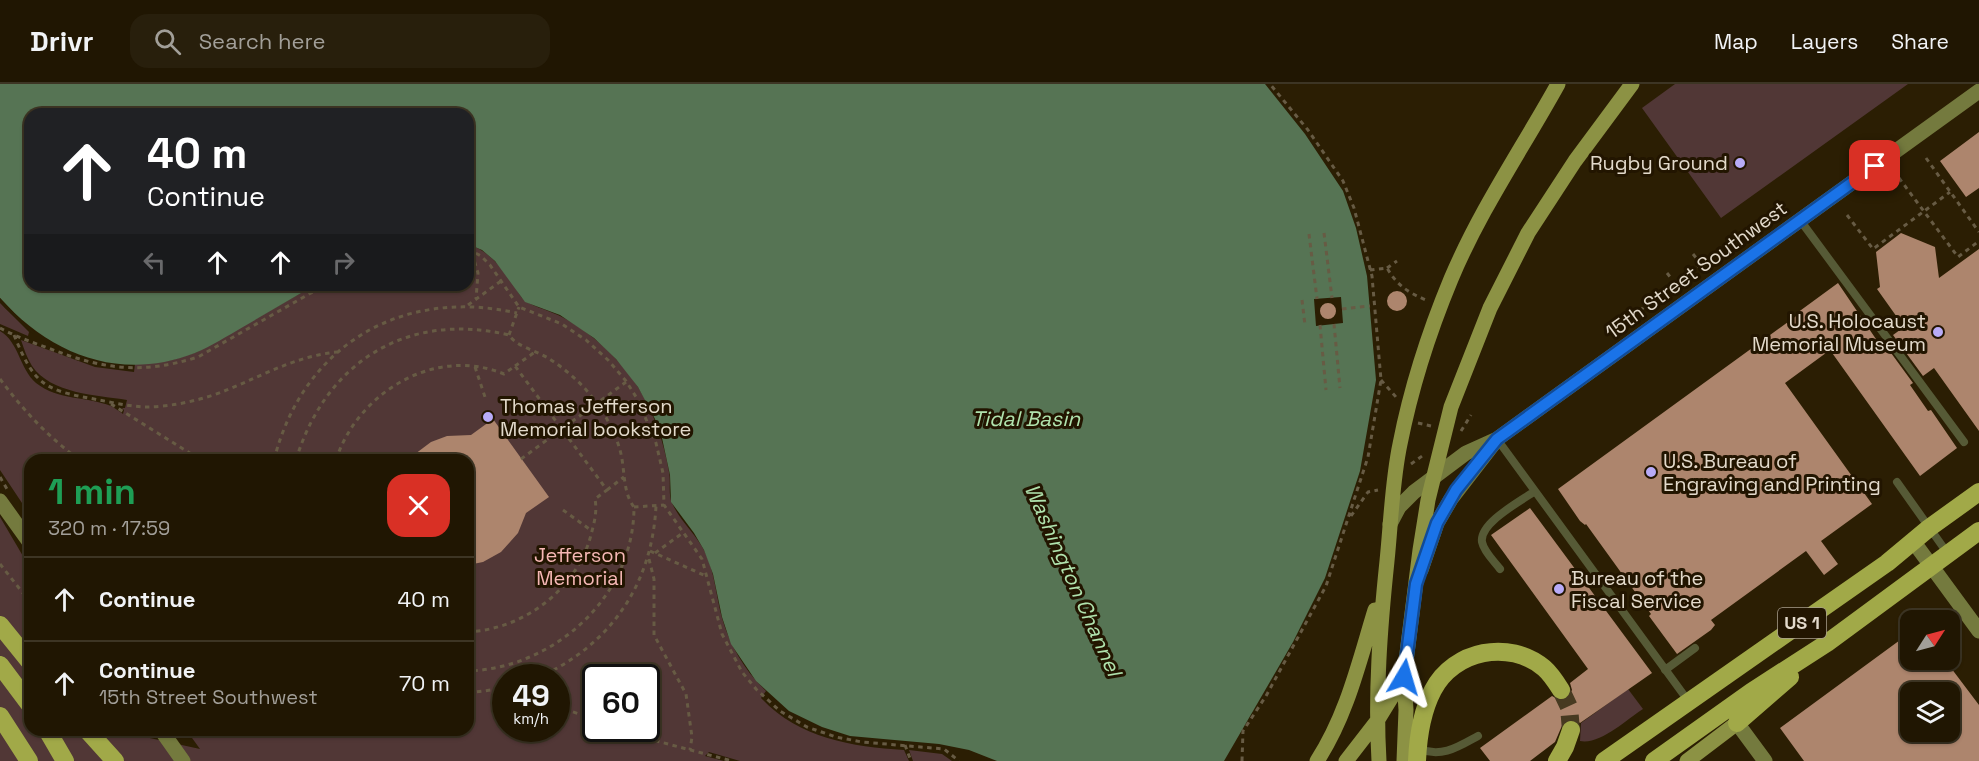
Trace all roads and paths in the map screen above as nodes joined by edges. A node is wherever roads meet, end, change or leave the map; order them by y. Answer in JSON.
{"nodes":[{"id":1,"x":1270,"y":84,"type":"edge"},
{"id":2,"x":1558,"y":84,"type":"edge"},
{"id":3,"x":1632,"y":84,"type":"edge"},
{"id":4,"x":1979,"y":91,"type":"edge"},
{"id":5,"x":1926,"y":158,"type":"dead end"},
{"id":6,"x":1899,"y":178,"type":"dead end"},
{"id":7,"x":1950,"y":192,"type":"junction"},
{"id":8,"x":1924,"y":212,"type":"junction"},
{"id":9,"x":1847,"y":215,"type":"dead end"},
{"id":10,"x":1800,"y":220,"type":"junction"},
{"id":11,"x":1979,"y":232,"type":"edge"},
{"id":12,"x":1324,"y":233,"type":"dead end"},
{"id":13,"x":1309,"y":234,"type":"dead end"},
{"id":14,"x":1979,"y":241,"type":"edge"},
{"id":15,"x":474,"y":253,"type":"edge"},
{"id":16,"x":1693,"y":254,"type":"dead end"},
{"id":17,"x":1697,"y":259,"type":"dead end"},
{"id":18,"x":1397,"y":261,"type":"dead end"},
{"id":19,"x":474,"y":262,"type":"edge"},
{"id":20,"x":1387,"y":268,"type":"junction"},
{"id":21,"x":1370,"y":270,"type":"junction"},
{"id":22,"x":1667,"y":273,"type":"dead end"},
{"id":23,"x":1671,"y":278,"type":"dead end"},
{"id":24,"x":501,"y":281,"type":"junction"},
{"id":25,"x":314,"y":291,"type":"edge"},
{"id":26,"x":1332,"y":298,"type":"dead end"},
{"id":27,"x":476,"y":299,"type":"junction"},
{"id":28,"x":1317,"y":299,"type":"dead end"},
{"id":29,"x":1302,"y":300,"type":"dead end"},
{"id":30,"x":1426,"y":300,"type":"dead end"},
{"id":31,"x":467,"y":306,"type":"junction"},
{"id":32,"x":1370,"y":306,"type":"dead end"},
{"id":33,"x":519,"y":307,"type":"junction"},
{"id":34,"x":1342,"y":309,"type":"dead end"},
{"id":35,"x":517,"y":313,"type":"junction"},
{"id":36,"x":1334,"y":324,"type":"dead end"},
{"id":37,"x":1305,"y":325,"type":"dead end"},
{"id":38,"x":1320,"y":325,"type":"dead end"},
{"id":39,"x":0,"y":328,"type":"edge"},
{"id":40,"x":14,"y":335,"type":"junction"},
{"id":41,"x":509,"y":335,"type":"junction"},
{"id":42,"x":338,"y":352,"type":"junction"},
{"id":43,"x":535,"y":352,"type":"junction"},
{"id":44,"x":515,"y":366,"type":"junction"},
{"id":45,"x":475,"y":367,"type":"junction"},
{"id":46,"x":0,"y":379,"type":"edge"},
{"id":47,"x":1381,"y":380,"type":"junction"},
{"id":48,"x":626,"y":381,"type":"junction"},
{"id":49,"x":1340,"y":388,"type":"dead end"},
{"id":50,"x":1326,"y":390,"type":"dead end"},
{"id":51,"x":1396,"y":398,"type":"dead end"},
{"id":52,"x":486,"y":400,"type":"dead end"},
{"id":53,"x":108,"y":402,"type":"junction"},
{"id":54,"x":597,"y":403,"type":"junction"},
{"id":55,"x":1471,"y":415,"type":"dead end"},
{"id":56,"x":1418,"y":423,"type":"dead end"},
{"id":57,"x":1437,"y":427,"type":"dead end"},
{"id":58,"x":561,"y":429,"type":"junction"},
{"id":59,"x":1455,"y":431,"type":"dead end"},
{"id":60,"x":1497,"y":439,"type":"junction"},
{"id":61,"x":1964,"y":442,"type":"dead end"},
{"id":62,"x":1431,"y":449,"type":"dead end"},
{"id":63,"x":72,"y":454,"type":"edge"},
{"id":64,"x":191,"y":454,"type":"edge"},
{"id":65,"x":275,"y":454,"type":"edge"},
{"id":66,"x":298,"y":454,"type":"edge"},
{"id":67,"x":338,"y":454,"type":"edge"},
{"id":68,"x":521,"y":459,"type":"dead end"},
{"id":69,"x":1408,"y":466,"type":"dead end"},
{"id":70,"x":625,"y":476,"type":"junction"},
{"id":71,"x":1433,"y":477,"type":"junction"},
{"id":72,"x":1897,"y":482,"type":"dead end"},
{"id":73,"x":607,"y":490,"type":"junction"},
{"id":74,"x":1378,"y":490,"type":"dead end"},
{"id":75,"x":1535,"y":491,"type":"junction"},
{"id":76,"x":1979,"y":492,"type":"edge"},
{"id":77,"x":0,"y":501,"type":"edge"},
{"id":78,"x":664,"y":505,"type":"junction"},
{"id":79,"x":656,"y":506,"type":"junction"},
{"id":80,"x":634,"y":507,"type":"junction"},
{"id":81,"x":563,"y":510,"type":"dead end"},
{"id":82,"x":1350,"y":517,"type":"junction"},
{"id":83,"x":1390,"y":524,"type":"junction"},
{"id":84,"x":1929,"y":528,"type":"junction"},
{"id":85,"x":592,"y":531,"type":"junction"},
{"id":86,"x":1979,"y":531,"type":"edge"},
{"id":87,"x":684,"y":532,"type":"junction"},
{"id":88,"x":24,"y":535,"type":"edge"},
{"id":89,"x":1913,"y":541,"type":"junction"},
{"id":90,"x":650,"y":551,"type":"junction"},
{"id":91,"x":655,"y":553,"type":"junction"},
{"id":92,"x":1948,"y":554,"type":"junction"},
{"id":93,"x":648,"y":558,"type":"junction"},
{"id":94,"x":0,"y":564,"type":"edge"},
{"id":95,"x":1932,"y":565,"type":"junction"},
{"id":96,"x":1500,"y":569,"type":"dead end"},
{"id":97,"x":708,"y":576,"type":"junction"},
{"id":98,"x":1385,"y":579,"type":"junction"},
{"id":99,"x":1416,"y":584,"type":"junction"},
{"id":100,"x":24,"y":594,"type":"edge"},
{"id":101,"x":0,"y":625,"type":"edge"},
{"id":102,"x":1979,"y":631,"type":"edge"},
{"id":103,"x":474,"y":632,"type":"edge"},
{"id":104,"x":1827,"y":643,"type":"junction"},
{"id":105,"x":1695,"y":648,"type":"dead end"},
{"id":106,"x":24,"y":655,"type":"edge"},
{"id":107,"x":563,"y":664,"type":"edge"},
{"id":108,"x":0,"y":665,"type":"edge"},
{"id":109,"x":474,"y":670,"type":"edge"},
{"id":110,"x":1665,"y":670,"type":"junction"},
{"id":111,"x":1404,"y":677,"type":"junction"},
{"id":112,"x":492,"y":690,"type":"edge"},
{"id":113,"x":1561,"y":690,"type":"tunnel mouth"},
{"id":114,"x":474,"y":692,"type":"edge"},
{"id":115,"x":24,"y":697,"type":"edge"},
{"id":116,"x":1689,"y":702,"type":"junction"},
{"id":117,"x":0,"y":716,"type":"edge"},
{"id":118,"x":1377,"y":721,"type":"junction"},
{"id":119,"x":1737,"y":723,"type":"junction"},
{"id":120,"x":1571,"y":730,"type":"tunnel mouth"},
{"id":121,"x":50,"y":736,"type":"edge"},
{"id":122,"x":92,"y":736,"type":"edge"},
{"id":123,"x":165,"y":736,"type":"edge"},
{"id":124,"x":1478,"y":736,"type":"dead end"},
{"id":125,"x":660,"y":741,"type":"edge"},
{"id":126,"x":905,"y":746,"type":"junction"},
{"id":127,"x":690,"y":750,"type":"junction"},
{"id":128,"x":1417,"y":755,"type":"edge"},
{"id":129,"x":29,"y":761,"type":"edge"},
{"id":130,"x":64,"y":761,"type":"edge"},
{"id":131,"x":115,"y":761,"type":"edge"},
{"id":132,"x":183,"y":761,"type":"edge"},
{"id":133,"x":732,"y":761,"type":"edge"},
{"id":134,"x":911,"y":761,"type":"edge"},
{"id":135,"x":959,"y":761,"type":"edge"},
{"id":136,"x":1242,"y":761,"type":"edge"},
{"id":137,"x":1317,"y":761,"type":"edge"},
{"id":138,"x":1346,"y":761,"type":"edge"},
{"id":139,"x":1379,"y":761,"type":"edge"},
{"id":140,"x":1404,"y":761,"type":"edge"},
{"id":141,"x":1557,"y":761,"type":"edge"},
{"id":142,"x":1604,"y":761,"type":"edge"},
{"id":143,"x":1654,"y":761,"type":"edge"},
{"id":144,"x":1687,"y":761,"type":"edge"},
{"id":145,"x":1765,"y":761,"type":"edge"}],
"edges":[{"from":1,"to":21,"type":"path"},
{"from":2,"to":83,"type":"main road"},
{"from":3,"to":71,"type":"main road"},
{"from":4,"to":10,"type":"main road","name":"15th Street Southwest"},
{"from":5,"to":7,"type":"path"},
{"from":6,"to":8,"type":"path"},
{"from":7,"to":8,"type":"path"},
{"from":7,"to":11,"type":"path"},
{"from":8,"to":9,"type":"path"},
{"from":8,"to":14,"type":"path"},
{"from":10,"to":60,"type":"main road","name":"15th Street Southwest"},
{"from":10,"to":61,"type":"lane"},
{"from":12,"to":26,"type":"path"},
{"from":13,"to":28,"type":"path"},
{"from":15,"to":24,"type":"path"},
{"from":16,"to":17,"type":"path"},
{"from":18,"to":20,"type":"path"},
{"from":19,"to":27,"type":"path"},
{"from":20,"to":21,"type":"path"},
{"from":20,"to":30,"type":"path"},
{"from":21,"to":47,"type":"path"},
{"from":22,"to":23,"type":"path"},
{"from":24,"to":27,"type":"path"},
{"from":24,"to":33,"type":"path"},
{"from":25,"to":40,"type":"path"},
{"from":27,"to":31,"type":"path"},
{"from":29,"to":37,"type":"path"},
{"from":31,"to":35,"type":"path"},
{"from":31,"to":42,"type":"path"},
{"from":32,"to":34,"type":"path"},
{"from":33,"to":35,"type":"path"},
{"from":33,"to":48,"type":"path"},
{"from":35,"to":41,"type":"path"},
{"from":36,"to":49,"type":"path"},
{"from":38,"to":50,"type":"path"},
{"from":39,"to":40,"type":"path"},
{"from":40,"to":53,"type":"path"},
{"from":41,"to":43,"type":"path"},
{"from":41,"to":66,"type":"path"},
{"from":42,"to":53,"type":"path"},
{"from":42,"to":65,"type":"path"},
{"from":43,"to":44,"type":"path"},
{"from":43,"to":54,"type":"path"},
{"from":44,"to":45,"type":"path"},
{"from":44,"to":58,"type":"path"},
{"from":45,"to":52,"type":"path"},
{"from":45,"to":67,"type":"path"},
{"from":46,"to":63,"type":"path"},
{"from":47,"to":51,"type":"path"},
{"from":47,"to":82,"type":"path"},
{"from":48,"to":54,"type":"path"},
{"from":48,"to":78,"type":"path"},
{"from":53,"to":64,"type":"path"},
{"from":54,"to":58,"type":"path"},
{"from":54,"to":70,"type":"path"},
{"from":55,"to":59,"type":"path"},
{"from":56,"to":57,"type":"path"},
{"from":58,"to":68,"type":"path"},
{"from":58,"to":73,"type":"path"},
{"from":60,"to":71,"type":"main road","name":"15th Street Southwest"},
{"from":60,"to":75,"type":"lane"},
{"from":60,"to":99,"type":"main road"},
{"from":62,"to":69,"type":"path"},
{"from":70,"to":73,"type":"path"},
{"from":70,"to":80,"type":"path"},
{"from":71,"to":83,"type":"main road","name":"15th Street Southwest"},
{"from":71,"to":99,"type":"main road"},
{"from":72,"to":84,"type":"lane"},
{"from":73,"to":85,"type":"path"},
{"from":74,"to":82,"type":"path"},
{"from":75,"to":96,"type":"lane"},
{"from":75,"to":110,"type":"lane"},
{"from":76,"to":84,"type":"highway"},
{"from":77,"to":88,"type":"main road"},
{"from":78,"to":79,"type":"path"},
{"from":78,"to":87,"type":"path"},
{"from":79,"to":80,"type":"path"},
{"from":79,"to":90,"type":"path"},
{"from":80,"to":109,"type":"path"},
{"from":81,"to":85,"type":"path"},
{"from":82,"to":136,"type":"path"},
{"from":83,"to":98,"type":"main road"},
{"from":84,"to":89,"type":"highway"},
{"from":84,"to":92,"type":"lane"},
{"from":85,"to":103,"type":"path"},
{"from":86,"to":92,"type":"highway","number":"US 1"},
{"from":87,"to":91,"type":"path"},
{"from":87,"to":97,"type":"path"},
{"from":89,"to":95,"type":"main road"},
{"from":89,"to":116,"type":"highway","number":"US 1"},
{"from":90,"to":91,"type":"path"},
{"from":90,"to":93,"type":"path"},
{"from":91,"to":97,"type":"path"},
{"from":92,"to":95,"type":"highway","number":"US 1"},
{"from":93,"to":107,"type":"path"},
{"from":93,"to":127,"type":"path"},
{"from":94,"to":100,"type":"path"},
{"from":95,"to":102,"type":"main road"},
{"from":95,"to":104,"type":"highway","number":"US 1"},
{"from":97,"to":126,"type":"path"},
{"from":98,"to":118,"type":"main road"},
{"from":98,"to":137,"type":"main road"},
{"from":99,"to":111,"type":"main road"},
{"from":101,"to":106,"type":"highway"},
{"from":104,"to":119,"type":"highway"},
{"from":104,"to":143,"type":"highway","number":"US 1"},
{"from":105,"to":110,"type":"lane"},
{"from":108,"to":115,"type":"highway"},
{"from":110,"to":116,"type":"lane"},
{"from":111,"to":118,"type":"main road"},
{"from":111,"to":140,"type":"main road"},
{"from":112,"to":114,"type":"path"},
{"from":113,"to":128,"type":"highway"},
{"from":116,"to":142,"type":"highway","number":"US 1"},
{"from":117,"to":129,"type":"highway"},
{"from":118,"to":138,"type":"main road"},
{"from":118,"to":139,"type":"main road"},
{"from":119,"to":144,"type":"main road"},
{"from":119,"to":145,"type":"main road"},
{"from":120,"to":141,"type":"highway"},
{"from":121,"to":130,"type":"highway"},
{"from":122,"to":131,"type":"highway"},
{"from":123,"to":132,"type":"main road"},
{"from":124,"to":128,"type":"lane"},
{"from":125,"to":127,"type":"path"},
{"from":126,"to":134,"type":"path"},
{"from":126,"to":135,"type":"path"},
{"from":127,"to":133,"type":"path"}]}
